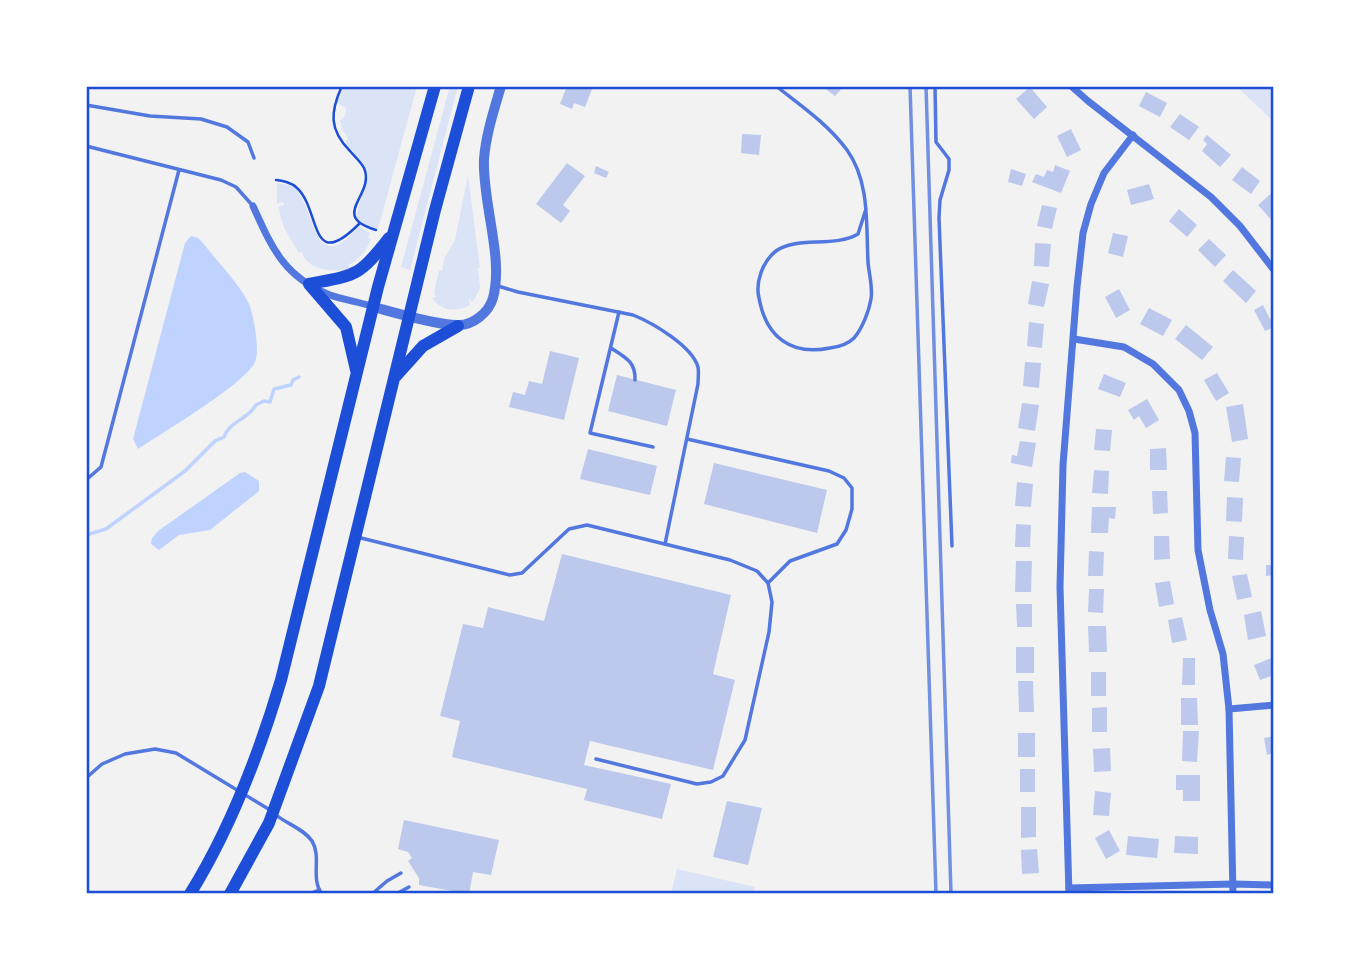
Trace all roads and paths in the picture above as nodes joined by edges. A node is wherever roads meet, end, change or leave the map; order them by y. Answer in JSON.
{"nodes":[{"id":1,"x":342,"y":86,"type":"edge"},
{"id":2,"x":435,"y":86,"type":"edge"},
{"id":3,"x":469,"y":86,"type":"edge"},
{"id":4,"x":501,"y":86,"type":"edge"},
{"id":5,"x":776,"y":86,"type":"edge"},
{"id":6,"x":934,"y":86,"type":"edge"},
{"id":7,"x":1071,"y":86,"type":"edge"},
{"id":8,"x":86,"y":105,"type":"edge"},
{"id":9,"x":1133,"y":135,"type":"junction"},
{"id":10,"x":86,"y":146,"type":"edge"},
{"id":11,"x":254,"y":158,"type":"dead end"},
{"id":12,"x":179,"y":170,"type":"junction"},
{"id":13,"x":276,"y":180,"type":"dead end"},
{"id":14,"x":253,"y":205,"type":"joint"},
{"id":15,"x":866,"y":209,"type":"junction"},
{"id":16,"x":359,"y":224,"type":"junction"},
{"id":17,"x":376,"y":230,"type":"dead end"},
{"id":18,"x":393,"y":232,"type":"junction"},
{"id":19,"x":1274,"y":270,"type":"edge"},
{"id":20,"x":309,"y":284,"type":"junction"},
{"id":21,"x":495,"y":285,"type":"junction"},
{"id":22,"x":374,"y":307,"type":"junction"},
{"id":23,"x":619,"y":312,"type":"junction"},
{"id":24,"x":408,"y":316,"type":"junction"},
{"id":25,"x":458,"y":326,"type":"junction"},
{"id":26,"x":1074,"y":339,"type":"junction"},
{"id":27,"x":611,"y":348,"type":"junction"},
{"id":28,"x":357,"y":375,"type":"junction"},
{"id":29,"x":393,"y":379,"type":"junction"},
{"id":30,"x":635,"y":380,"type":"dead end"},
{"id":31,"x":687,"y":439,"type":"junction"},
{"id":32,"x":653,"y":447,"type":"dead end"},
{"id":33,"x":86,"y":480,"type":"edge"},
{"id":34,"x":355,"y":536,"type":"junction"},
{"id":35,"x":665,"y":544,"type":"junction"},
{"id":36,"x":952,"y":546,"type":"dead end"},
{"id":37,"x":768,"y":583,"type":"junction"},
{"id":38,"x":1274,"y":705,"type":"edge"},
{"id":39,"x":1229,"y":709,"type":"junction"},
{"id":40,"x":596,"y":759,"type":"dead end"},
{"id":41,"x":86,"y":778,"type":"edge"},
{"id":42,"x":241,"y":792,"type":"junction"},
{"id":43,"x":273,"y":812,"type":"junction"},
{"id":44,"x":401,"y":873,"type":"dead end"},
{"id":45,"x":1233,"y":884,"type":"junction"},
{"id":46,"x":1274,"y":886,"type":"edge"},
{"id":47,"x":409,"y":887,"type":"dead end"},
{"id":48,"x":1069,"y":891,"type":"edge"},
{"id":49,"x":321,"y":892,"type":"edge"},
{"id":50,"x":190,"y":894,"type":"edge"},
{"id":51,"x":230,"y":894,"type":"edge"},
{"id":52,"x":309,"y":894,"type":"edge"},
{"id":53,"x":372,"y":894,"type":"edge"},
{"id":54,"x":396,"y":894,"type":"edge"},
{"id":55,"x":1233,"y":894,"type":"edge"}],
"edges":[{"from":1,"to":16,"type":"path"},
{"from":2,"to":18,"type":"main road"},
{"from":3,"to":24,"type":"main road"},
{"from":4,"to":21,"type":"street"},
{"from":5,"to":15,"type":"lane"},
{"from":6,"to":36,"type":"lane"},
{"from":7,"to":9,"type":"street"},
{"from":8,"to":11,"type":"lane"},
{"from":9,"to":19,"type":"street"},
{"from":9,"to":26,"type":"street"},
{"from":10,"to":12,"type":"lane"},
{"from":12,"to":14,"type":"lane"},
{"from":12,"to":33,"type":"lane"},
{"from":13,"to":16,"type":"path"},
{"from":14,"to":20,"type":"street"},
{"from":15,"to":15,"type":"lane"},
{"from":16,"to":17,"type":"path"},
{"from":18,"to":20,"type":"main road"},
{"from":18,"to":22,"type":"main road"},
{"from":20,"to":22,"type":"street"},
{"from":20,"to":28,"type":"main road"},
{"from":21,"to":23,"type":"lane"},
{"from":21,"to":25,"type":"street"},
{"from":22,"to":24,"type":"street"},
{"from":22,"to":28,"type":"main road"},
{"from":23,"to":27,"type":"lane"},
{"from":23,"to":31,"type":"lane"},
{"from":24,"to":25,"type":"street"},
{"from":24,"to":29,"type":"main road"},
{"from":25,"to":29,"type":"main road"},
{"from":26,"to":39,"type":"street"},
{"from":26,"to":48,"type":"street"},
{"from":27,"to":30,"type":"lane"},
{"from":27,"to":32,"type":"lane"},
{"from":28,"to":42,"type":"main road"},
{"from":29,"to":34,"type":"main road"},
{"from":31,"to":35,"type":"lane"},
{"from":31,"to":37,"type":"lane"},
{"from":34,"to":35,"type":"lane"},
{"from":34,"to":43,"type":"main road"},
{"from":35,"to":37,"type":"lane"},
{"from":37,"to":40,"type":"lane"},
{"from":38,"to":39,"type":"street"},
{"from":39,"to":45,"type":"street"},
{"from":41,"to":42,"type":"lane"},
{"from":42,"to":43,"type":"lane"},
{"from":42,"to":50,"type":"main road"},
{"from":43,"to":49,"type":"lane"},
{"from":43,"to":51,"type":"main road"},
{"from":44,"to":53,"type":"lane"},
{"from":45,"to":46,"type":"street"},
{"from":45,"to":48,"type":"street"},
{"from":45,"to":55,"type":"street"},
{"from":47,"to":54,"type":"lane"},
{"from":49,"to":52,"type":"lane"}]}
